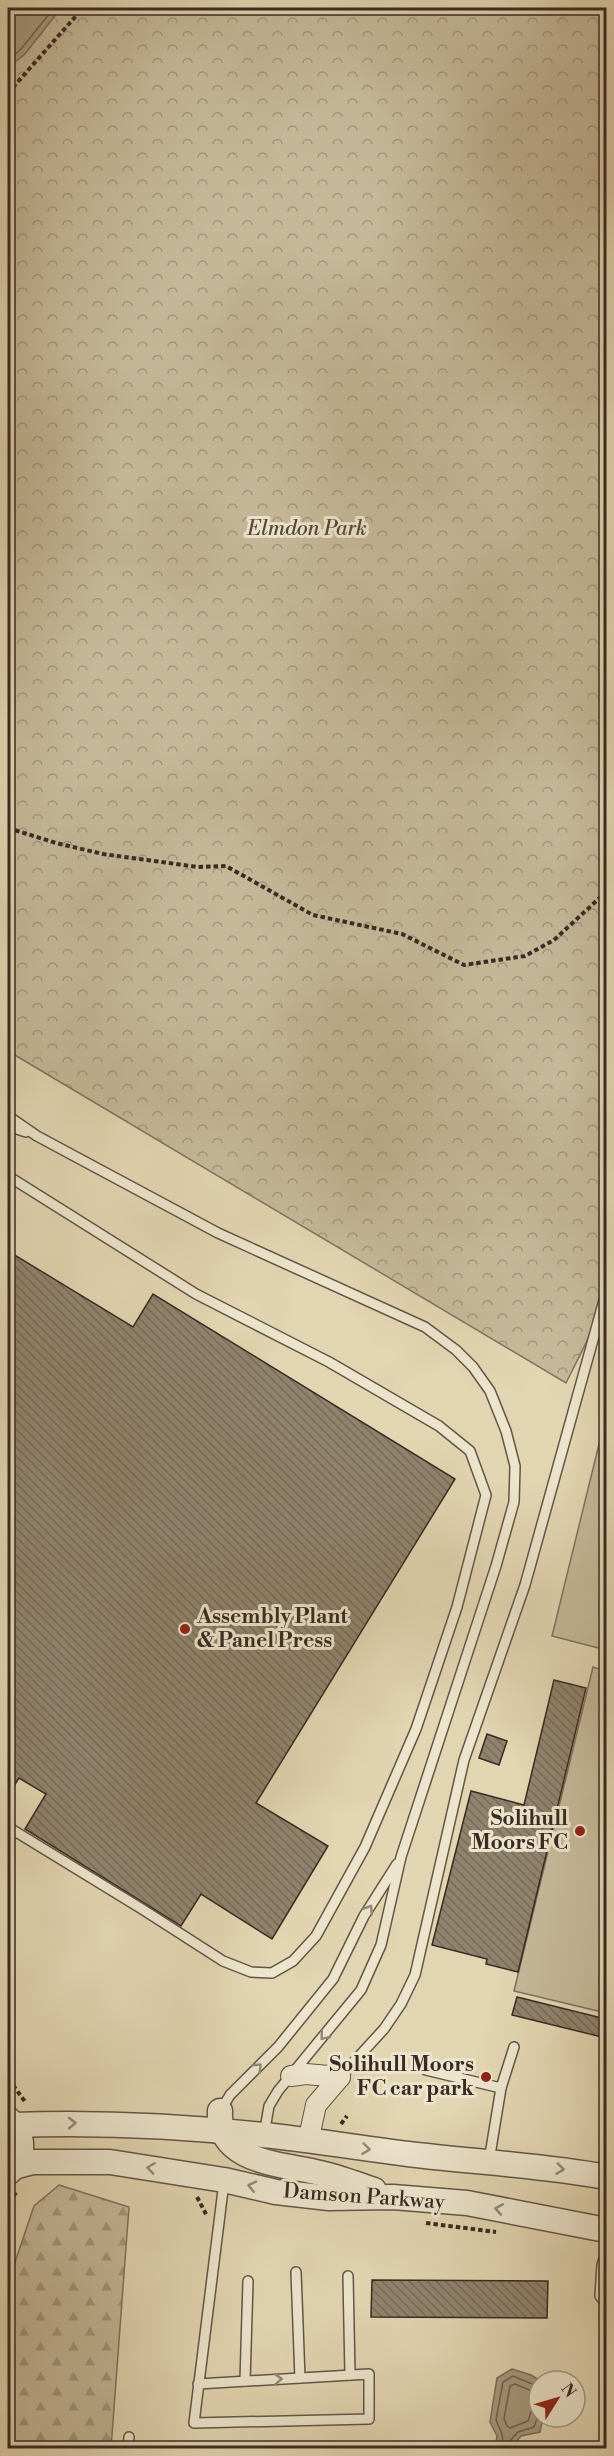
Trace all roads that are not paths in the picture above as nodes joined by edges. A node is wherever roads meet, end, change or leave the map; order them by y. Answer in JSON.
{"nodes":[{"id":1,"x":8,"y":1116,"type":"edge"},
{"id":2,"x":8,"y":1126,"type":"edge"},
{"id":3,"x":37,"y":1136,"type":"junction"},
{"id":4,"x":8,"y":1176,"type":"edge"},
{"id":5,"x":606,"y":1293,"type":"edge"},
{"id":6,"x":8,"y":1827,"type":"edge"},
{"id":7,"x":401,"y":1857,"type":"junction"},
{"id":8,"x":514,"y":2047,"type":"dead end"},
{"id":9,"x":426,"y":2070,"type":"dead end"},
{"id":10,"x":291,"y":2076,"type":"junction"},
{"id":11,"x":340,"y":2077,"type":"junction"},
{"id":12,"x":501,"y":2088,"type":"junction"},
{"id":13,"x":9,"y":2121,"type":"edge"},
{"id":14,"x":222,"y":2122,"type":"junction"},
{"id":15,"x":264,"y":2135,"type":"junction"},
{"id":16,"x":308,"y":2142,"type":"junction"},
{"id":17,"x":248,"y":2155,"type":"junction"},
{"id":18,"x":489,"y":2163,"type":"junction"},
{"id":19,"x":9,"y":2172,"type":"edge"},
{"id":20,"x":606,"y":2177,"type":"edge"},
{"id":21,"x":217,"y":2178,"type":"junction"},
{"id":22,"x":393,"y":2197,"type":"junction"},
{"id":23,"x":606,"y":2230,"type":"edge"},
{"id":24,"x":606,"y":2252,"type":"edge"},
{"id":25,"x":296,"y":2272,"type":"dead end"},
{"id":26,"x":348,"y":2276,"type":"dead end"},
{"id":27,"x":248,"y":2280,"type":"dead end"},
{"id":28,"x":606,"y":2304,"type":"edge"},
{"id":29,"x":350,"y":2375,"type":"junction"},
{"id":30,"x":300,"y":2378,"type":"junction"},
{"id":31,"x":245,"y":2381,"type":"junction"},
{"id":32,"x":198,"y":2384,"type":"junction"},
{"id":33,"x":129,"y":2437,"type":"dead end"},
{"id":34,"x":128,"y":2448,"type":"edge"}],
"edges":[{"from":1,"to":3,"type":"lane"},
{"from":2,"to":3,"type":"lane"},
{"from":3,"to":7,"type":"lane"},
{"from":4,"to":6,"type":"lane"},
{"from":5,"to":11,"type":"lane"},
{"from":7,"to":10,"type":"lane","one_way":true},
{"from":14,"to":7,"type":"lane","one_way":true},
{"from":8,"to":12,"type":"lane"},
{"from":9,"to":12,"type":"lane"},
{"from":10,"to":11,"type":"street"},
{"from":10,"to":15,"type":"lane"},
{"from":11,"to":16,"type":"street"},
{"from":12,"to":18,"type":"lane"},
{"from":13,"to":14,"type":"street","one_way":true},
{"from":13,"to":19,"type":"street"},
{"from":14,"to":15,"type":"street"},
{"from":14,"to":17,"type":"street"},
{"from":15,"to":16,"type":"street"},
{"from":15,"to":17,"type":"street"},
{"from":16,"to":18,"type":"street","one_way":true},
{"from":17,"to":21,"type":"street"},
{"from":17,"to":22,"type":"street"},
{"from":18,"to":20,"type":"street","one_way":true},
{"from":21,"to":19,"type":"street","name":"Damson Parkway","one_way":true},
{"from":22,"to":21,"type":"street","name":"Damson Parkway","one_way":true},
{"from":21,"to":32,"type":"lane"},
{"from":23,"to":22,"type":"street","name":"Damson Parkway","one_way":true},
{"from":24,"to":28,"type":"lane"},
{"from":25,"to":30,"type":"lane"},
{"from":26,"to":29,"type":"lane"},
{"from":27,"to":31,"type":"lane"},
{"from":29,"to":30,"type":"lane"},
{"from":29,"to":32,"type":"lane"},
{"from":31,"to":30,"type":"lane","one_way":true},
{"from":31,"to":32,"type":"lane"},
{"from":33,"to":34,"type":"lane"}]}
